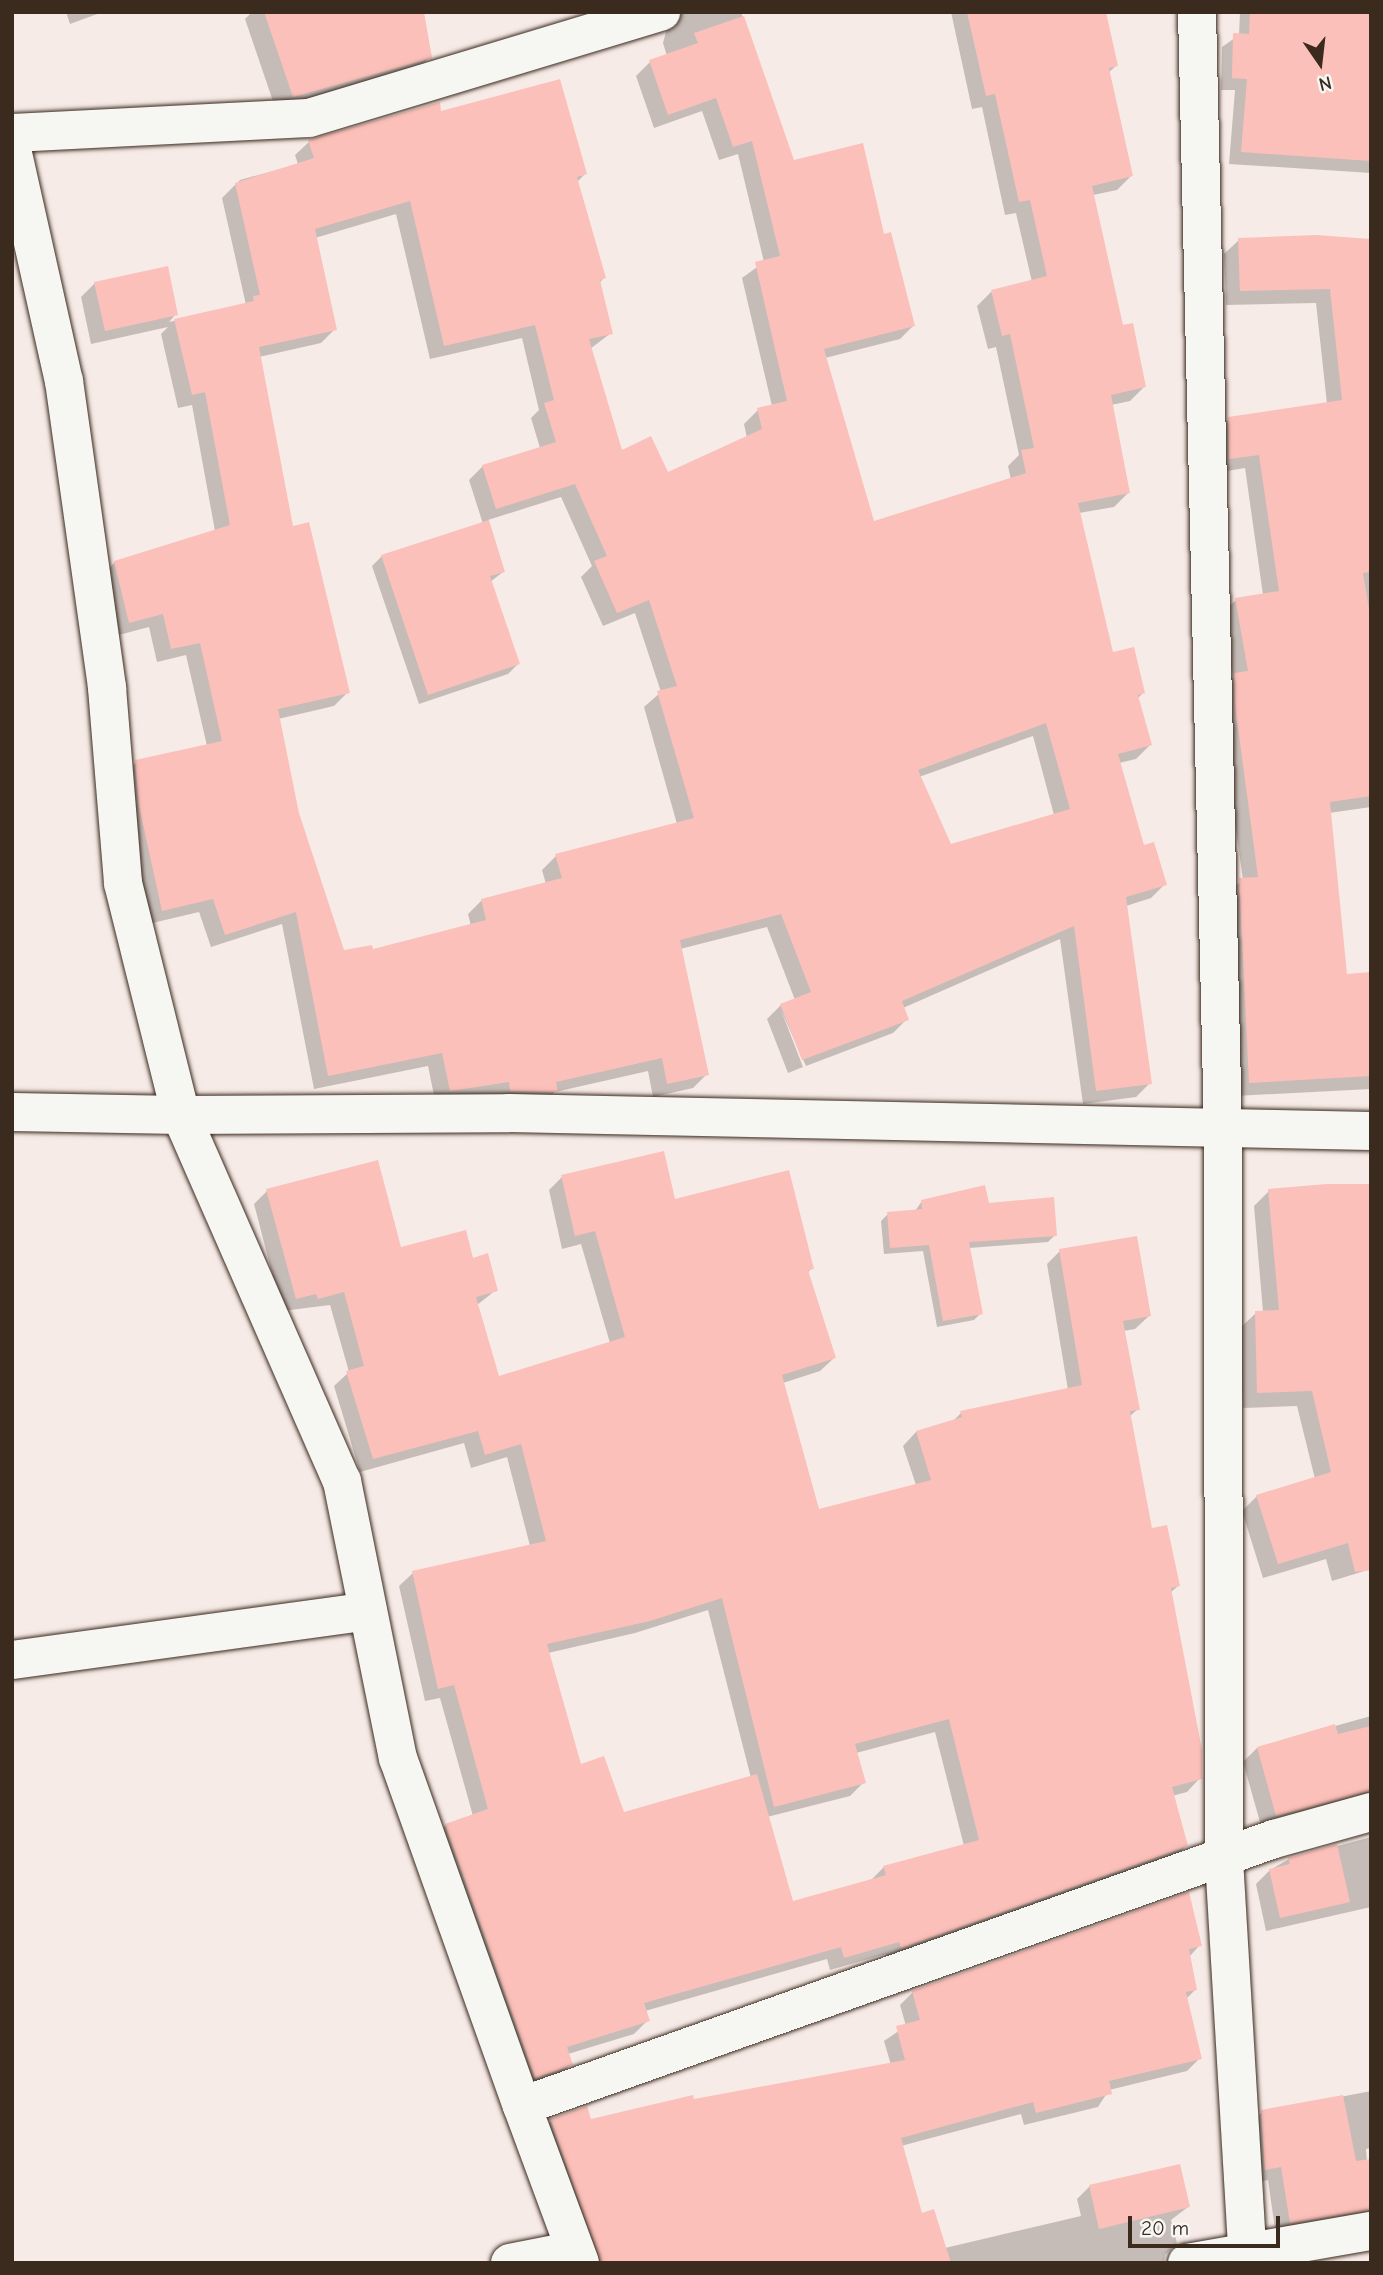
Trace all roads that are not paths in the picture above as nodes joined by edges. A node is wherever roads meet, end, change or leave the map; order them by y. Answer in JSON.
{"nodes":[{"id":1,"x":661,"y":12,"type":"edge"},
{"id":2,"x":1197,"y":12,"type":"edge"},
{"id":3,"x":12,"y":133,"type":"edge"},
{"id":4,"x":12,"y":149,"type":"edge"},
{"id":5,"x":12,"y":1112,"type":"edge"},
{"id":6,"x":181,"y":1115,"type":"junction"},
{"id":7,"x":1223,"y":1129,"type":"junction"},
{"id":8,"x":1371,"y":1131,"type":"edge"},
{"id":9,"x":368,"y":1611,"type":"junction"},
{"id":10,"x":12,"y":1660,"type":"edge"},
{"id":11,"x":1371,"y":1812,"type":"edge"},
{"id":12,"x":1224,"y":1859,"type":"junction"},
{"id":13,"x":522,"y":2106,"type":"junction"},
{"id":14,"x":1371,"y":2231,"type":"edge"},
{"id":15,"x":578,"y":2256,"type":"edge"},
{"id":16,"x":1248,"y":2257,"type":"edge"},
{"id":17,"x":510,"y":2263,"type":"edge"},
{"id":18,"x":1187,"y":2263,"type":"edge"}],
"edges":[{"from":1,"to":3,"type":"street"},
{"from":2,"to":7,"type":"street"},
{"from":4,"to":6,"type":"street"},
{"from":5,"to":6,"type":"street"},
{"from":6,"to":7,"type":"street"},
{"from":6,"to":9,"type":"street"},
{"from":7,"to":8,"type":"street"},
{"from":7,"to":12,"type":"street"},
{"from":9,"to":10,"type":"street"},
{"from":9,"to":13,"type":"street"},
{"from":11,"to":12,"type":"street"},
{"from":12,"to":13,"type":"street"},
{"from":12,"to":16,"type":"street"},
{"from":13,"to":15,"type":"street"},
{"from":14,"to":16,"type":"street"},
{"from":15,"to":17,"type":"street"},
{"from":16,"to":18,"type":"street"}]}
